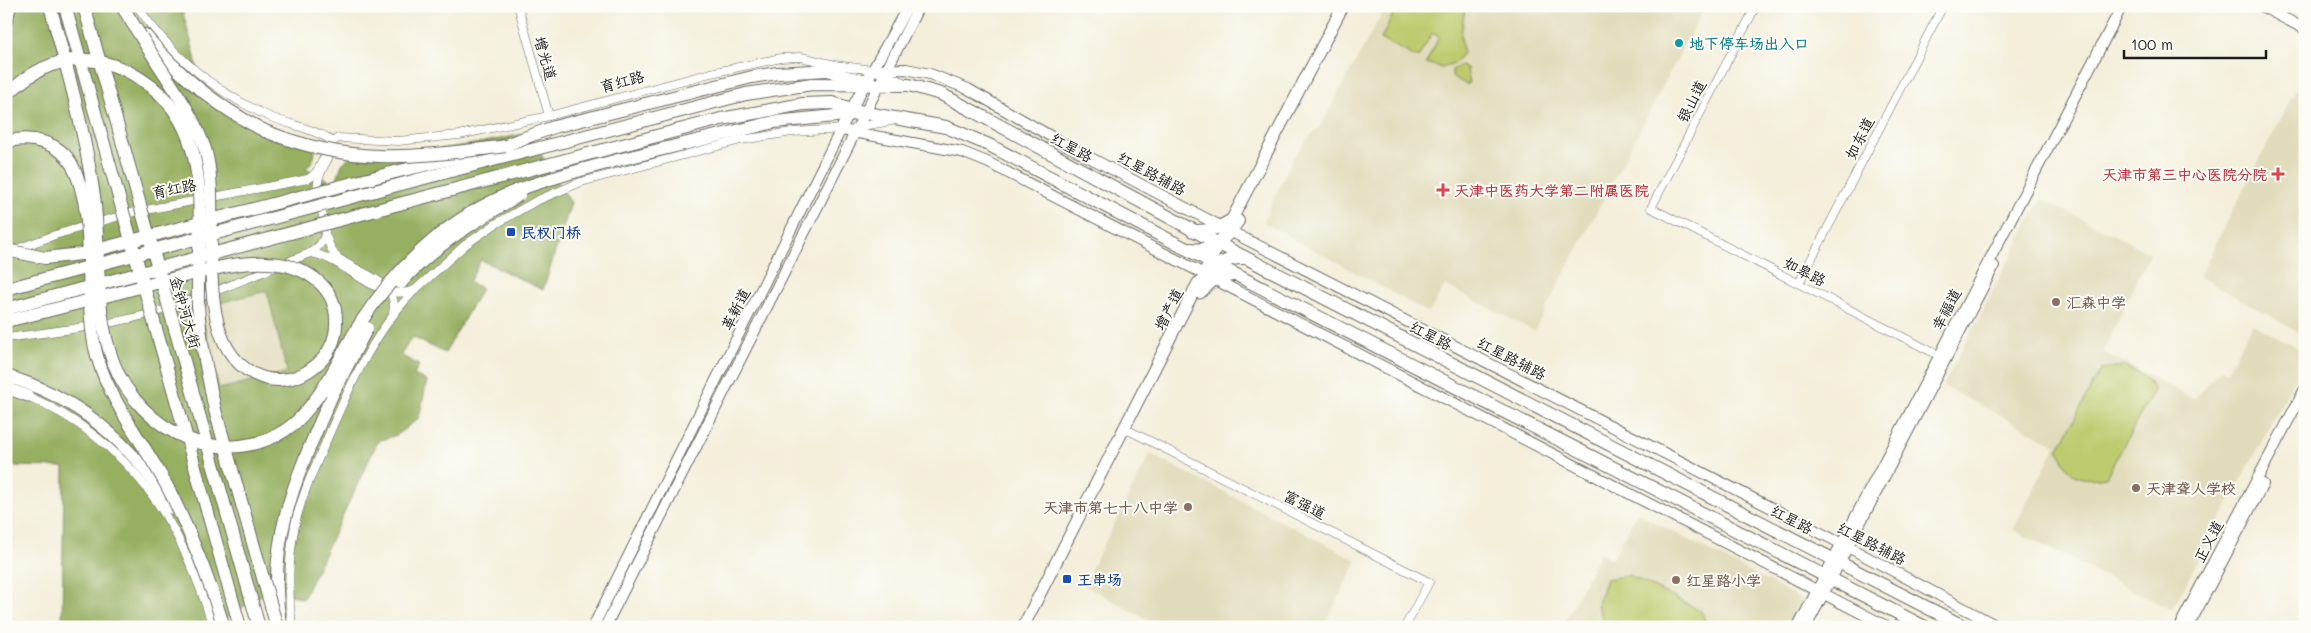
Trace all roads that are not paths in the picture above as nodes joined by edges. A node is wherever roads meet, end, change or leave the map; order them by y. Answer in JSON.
{"nodes":[{"id":1,"x":10,"y":6,"type":"edge"},
{"id":2,"x":50,"y":6,"type":"edge"},
{"id":3,"x":65,"y":6,"type":"edge"},
{"id":4,"x":84,"y":6,"type":"edge"},
{"id":5,"x":518,"y":6,"type":"edge"},
{"id":6,"x":908,"y":6,"type":"edge"},
{"id":7,"x":919,"y":6,"type":"edge"},
{"id":8,"x":1343,"y":6,"type":"edge"},
{"id":9,"x":1349,"y":6,"type":"edge"},
{"id":10,"x":1756,"y":6,"type":"edge"},
{"id":11,"x":1943,"y":6,"type":"edge"},
{"id":12,"x":2122,"y":6,"type":"edge"},
{"id":13,"x":2127,"y":6,"type":"edge"},
{"id":14,"x":2261,"y":6,"type":"edge"},
{"id":15,"x":2273,"y":6,"type":"edge"},
{"id":16,"x":129,"y":9,"type":"edge"},
{"id":17,"x":6,"y":21,"type":"edge"},
{"id":18,"x":2305,"y":22,"type":"edge"},
{"id":19,"x":2305,"y":28,"type":"edge"},
{"id":20,"x":884,"y":76,"type":"junction"},
{"id":21,"x":868,"y":78,"type":"junction"},
{"id":22,"x":6,"y":96,"type":"edge"},
{"id":23,"x":850,"y":112,"type":"junction"},
{"id":24,"x":866,"y":113,"type":"junction"},
{"id":25,"x":548,"y":116,"type":"junction"},
{"id":26,"x":904,"y":119,"type":"junction"},
{"id":27,"x":857,"y":129,"type":"junction"},
{"id":28,"x":842,"y":130,"type":"junction"},
{"id":29,"x":335,"y":140,"type":"junction"},
{"id":30,"x":6,"y":142,"type":"edge"},
{"id":31,"x":507,"y":146,"type":"junction"},
{"id":32,"x":553,"y":179,"type":"junction"},
{"id":33,"x":304,"y":180,"type":"junction"},
{"id":34,"x":318,"y":187,"type":"junction"},
{"id":35,"x":1651,"y":208,"type":"joint"},
{"id":36,"x":326,"y":236,"type":"junction"},
{"id":37,"x":1183,"y":247,"type":"junction"},
{"id":38,"x":1221,"y":248,"type":"junction"},
{"id":39,"x":6,"y":251,"type":"edge"},
{"id":40,"x":310,"y":254,"type":"junction"},
{"id":41,"x":1244,"y":258,"type":"junction"},
{"id":42,"x":1799,"y":283,"type":"junction"},
{"id":43,"x":416,"y":289,"type":"junction"},
{"id":44,"x":6,"y":290,"type":"edge"},
{"id":45,"x":390,"y":292,"type":"junction"},
{"id":46,"x":1197,"y":292,"type":"joint"},
{"id":47,"x":6,"y":310,"type":"edge"},
{"id":48,"x":392,"y":315,"type":"junction"},
{"id":49,"x":6,"y":321,"type":"edge"},
{"id":50,"x":6,"y":338,"type":"edge"},
{"id":51,"x":1943,"y":357,"type":"junction"},
{"id":52,"x":6,"y":376,"type":"edge"},
{"id":53,"x":6,"y":388,"type":"edge"},
{"id":54,"x":2305,"y":389,"type":"edge"},
{"id":55,"x":28,"y":396,"type":"joint"},
{"id":56,"x":2305,"y":404,"type":"edge"},
{"id":57,"x":1127,"y":429,"type":"junction"},
{"id":58,"x":191,"y":537,"type":"junction"},
{"id":59,"x":1844,"y":546,"type":"junction"},
{"id":60,"x":1837,"y":560,"type":"junction"},
{"id":61,"x":1828,"y":576,"type":"junction"},
{"id":62,"x":1820,"y":591,"type":"junction"},
{"id":63,"x":213,"y":627,"type":"edge"},
{"id":64,"x":224,"y":627,"type":"edge"},
{"id":65,"x":240,"y":627,"type":"edge"},
{"id":66,"x":259,"y":627,"type":"edge"},
{"id":67,"x":277,"y":627,"type":"edge"},
{"id":68,"x":281,"y":627,"type":"edge"},
{"id":69,"x":292,"y":627,"type":"edge"},
{"id":70,"x":593,"y":627,"type":"edge"},
{"id":71,"x":605,"y":627,"type":"edge"},
{"id":72,"x":1023,"y":627,"type":"edge"},
{"id":73,"x":1030,"y":627,"type":"edge"},
{"id":74,"x":1405,"y":627,"type":"edge"},
{"id":75,"x":1798,"y":627,"type":"edge"},
{"id":76,"x":1806,"y":627,"type":"edge"},
{"id":77,"x":1888,"y":627,"type":"edge"},
{"id":78,"x":1925,"y":627,"type":"edge"},
{"id":79,"x":1965,"y":627,"type":"edge"},
{"id":80,"x":1999,"y":627,"type":"edge"},
{"id":81,"x":2179,"y":627,"type":"edge"},
{"id":82,"x":2188,"y":627,"type":"edge"}],
"edges":[{"from":1,"to":17,"type":"main road"},
{"from":2,"to":32,"type":"main road","bridge":true},
{"from":3,"to":65,"type":"main road","bridge":true},
{"from":4,"to":66,"type":"main road","name":"金钟河大街","bridge":true},
{"from":5,"to":25,"type":"street","name":"增光道"},
{"from":6,"to":21,"type":"street","name":"革新道"},
{"from":7,"to":20,"type":"street"},
{"from":8,"to":38,"type":"main road"},
{"from":9,"to":38,"type":"main road"},
{"from":10,"to":35,"type":"street","name":"银山道"},
{"from":11,"to":42,"type":"street","name":"如东道"},
{"from":12,"to":51,"type":"street","name":"幸福道"},
{"from":13,"to":51,"type":"street","name":"幸福道"},
{"from":14,"to":19,"type":"street"},
{"from":15,"to":18,"type":"street"},
{"from":16,"to":29,"type":"street","name":"育红路"},
{"from":16,"to":31,"type":"main road","bridge":true},
{"from":16,"to":49,"type":"main road","bridge":true},
{"from":20,"to":21,"type":"main road","name":"育红路"},
{"from":20,"to":21,"type":"street","name":"红星路辅路"},
{"from":20,"to":24,"type":"street","name":"革新道"},
{"from":20,"to":38,"type":"main road","name":"红星路"},
{"from":20,"to":38,"type":"street","name":"红星路辅路"},
{"from":21,"to":23,"type":"street","name":"革新道"},
{"from":21,"to":25,"type":"street","name":"育红路"},
{"from":21,"to":31,"type":"main road"},
{"from":21,"to":44,"type":"main road","name":"育红路","bridge":true},
{"from":22,"to":67,"type":"main road","bridge":true},
{"from":23,"to":24,"type":"main road"},
{"from":23,"to":28,"type":"street","name":"革新道"},
{"from":23,"to":32,"type":"main road","bridge":true},
{"from":23,"to":47,"type":"main road","bridge":true},
{"from":24,"to":26,"type":"main road","name":"红星路"},
{"from":24,"to":27,"type":"street","name":"革新道"},
{"from":25,"to":29,"type":"street","name":"育红路"},
{"from":26,"to":27,"type":"street"},
{"from":26,"to":37,"type":"main road","name":"红星路"},
{"from":27,"to":28,"type":"street","name":"红星路辅路"},
{"from":27,"to":38,"type":"street","name":"红星路辅路"},
{"from":27,"to":71,"type":"street","name":"革新道"},
{"from":28,"to":43,"type":"street"},
{"from":28,"to":70,"type":"street","name":"革新道"},
{"from":29,"to":33,"type":"street"},
{"from":29,"to":34,"type":"street"},
{"from":30,"to":58,"type":"main road","bridge":true},
{"from":31,"to":39,"type":"main road","bridge":true},
{"from":32,"to":68,"type":"main road","bridge":true},
{"from":33,"to":34,"type":"street"},
{"from":33,"to":39,"type":"street","name":"育红路"},
{"from":34,"to":36,"type":"street"},
{"from":35,"to":42,"type":"street","name":"如皋路"},
{"from":36,"to":40,"type":"street"},
{"from":36,"to":45,"type":"street"},
{"from":37,"to":38,"type":"main road","name":"红星路"},
{"from":37,"to":38,"type":"main road"},
{"from":38,"to":41,"type":"main road"},
{"from":38,"to":41,"type":"main road"},
{"from":38,"to":46,"type":"main road"},
{"from":38,"to":59,"type":"street","name":"红星路辅路"},
{"from":38,"to":61,"type":"main road","name":"红星路"},
{"from":38,"to":62,"type":"street","name":"红星路辅路"},
{"from":40,"to":45,"type":"street"},
{"from":40,"to":50,"type":"street"},
{"from":41,"to":60,"type":"main road","name":"红星路"},
{"from":42,"to":51,"type":"street","name":"如皋路"},
{"from":43,"to":45,"type":"street"},
{"from":43,"to":48,"type":"street"},
{"from":45,"to":48,"type":"street"},
{"from":46,"to":57,"type":"main road","name":"增产道"},
{"from":48,"to":69,"type":"street"},
{"from":51,"to":59,"type":"street","name":"幸福道"},
{"from":52,"to":58,"type":"main road","bridge":true},
{"from":53,"to":55,"type":"main road"},
{"from":54,"to":81,"type":"street","name":"正义道"},
{"from":55,"to":63,"type":"street"},
{"from":56,"to":82,"type":"street","name":"正义道"},
{"from":57,"to":72,"type":"main road","name":"增产道"},
{"from":57,"to":73,"type":"main road","name":"增产道"},
{"from":57,"to":74,"type":"street","name":"富强道"},
{"from":58,"to":64,"type":"main road","bridge":true},
{"from":59,"to":60,"type":"street","name":"幸福道"},
{"from":59,"to":80,"type":"street","name":"红星路辅路"},
{"from":60,"to":61,"type":"street","name":"幸福道"},
{"from":60,"to":79,"type":"main road","name":"红星路"},
{"from":61,"to":62,"type":"street","name":"幸福道"},
{"from":61,"to":78,"type":"main road","name":"红星路"},
{"from":62,"to":75,"type":"street","name":"幸福道"},
{"from":62,"to":76,"type":"street","name":"幸福道"},
{"from":62,"to":77,"type":"street","name":"红星路辅路"}]}
